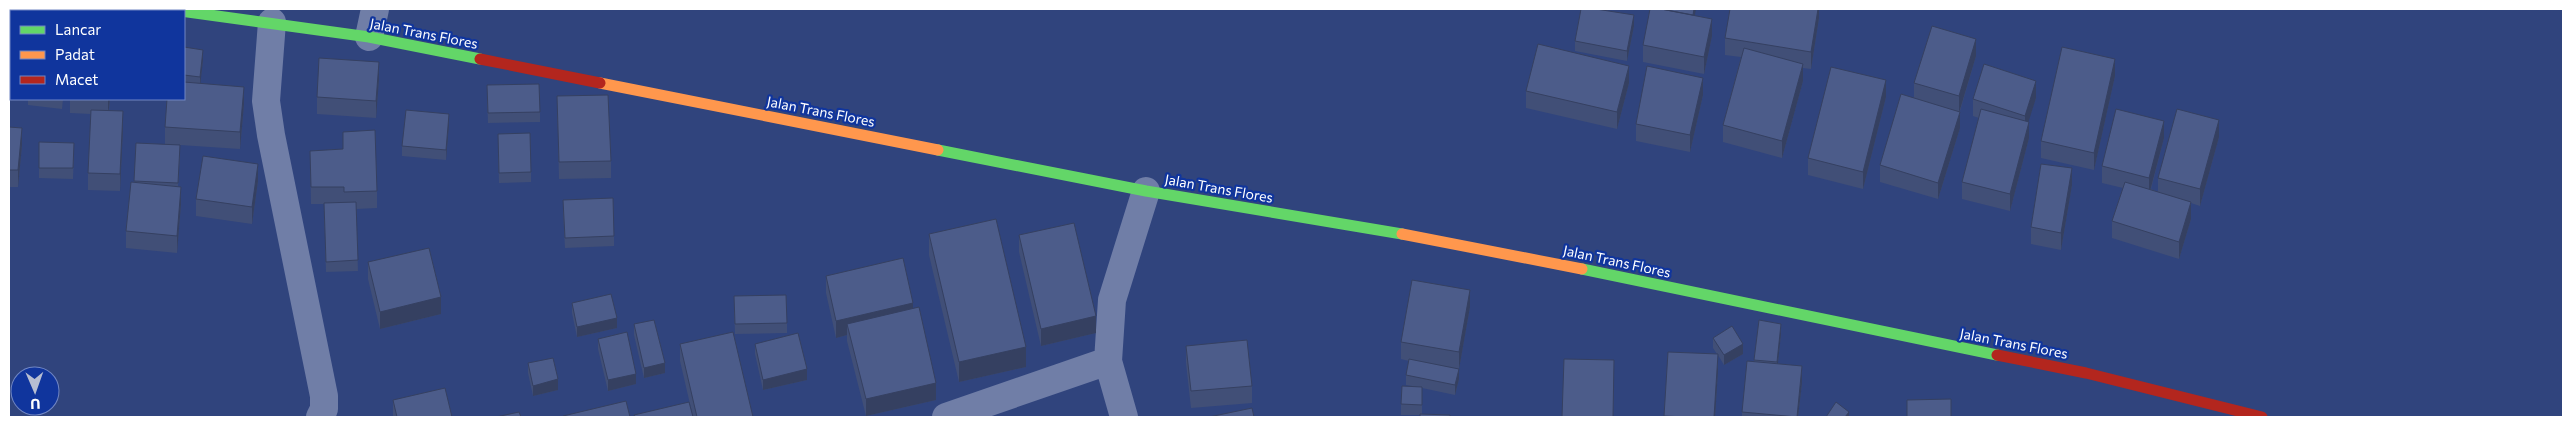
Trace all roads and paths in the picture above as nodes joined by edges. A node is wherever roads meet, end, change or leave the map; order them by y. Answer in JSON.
{"nodes":[{"id":1,"x":375,"y":9,"type":"edge"},
{"id":2,"x":185,"y":11,"type":"edge"},
{"id":3,"x":272,"y":22,"type":"junction"},
{"id":4,"x":370,"y":37,"type":"junction"},
{"id":5,"x":1146,"y":191,"type":"junction"},
{"id":6,"x":1108,"y":361,"type":"junction"},
{"id":7,"x":320,"y":417,"type":"edge"},
{"id":8,"x":946,"y":417,"type":"edge"},
{"id":9,"x":1124,"y":417,"type":"edge"},
{"id":10,"x":2262,"y":417,"type":"edge"}],
"edges":[{"from":1,"to":4,"type":"street"},
{"from":2,"to":3,"type":"highway","name":"Jalan Trans Flores"},
{"from":3,"to":4,"type":"highway","name":"Jalan Trans Flores"},
{"from":3,"to":7,"type":"street"},
{"from":4,"to":5,"type":"highway","name":"Jalan Trans Flores"},
{"from":5,"to":6,"type":"street"},
{"from":5,"to":10,"type":"highway","name":"Jalan Trans Flores"},
{"from":6,"to":8,"type":"street"},
{"from":6,"to":9,"type":"street"}]}
